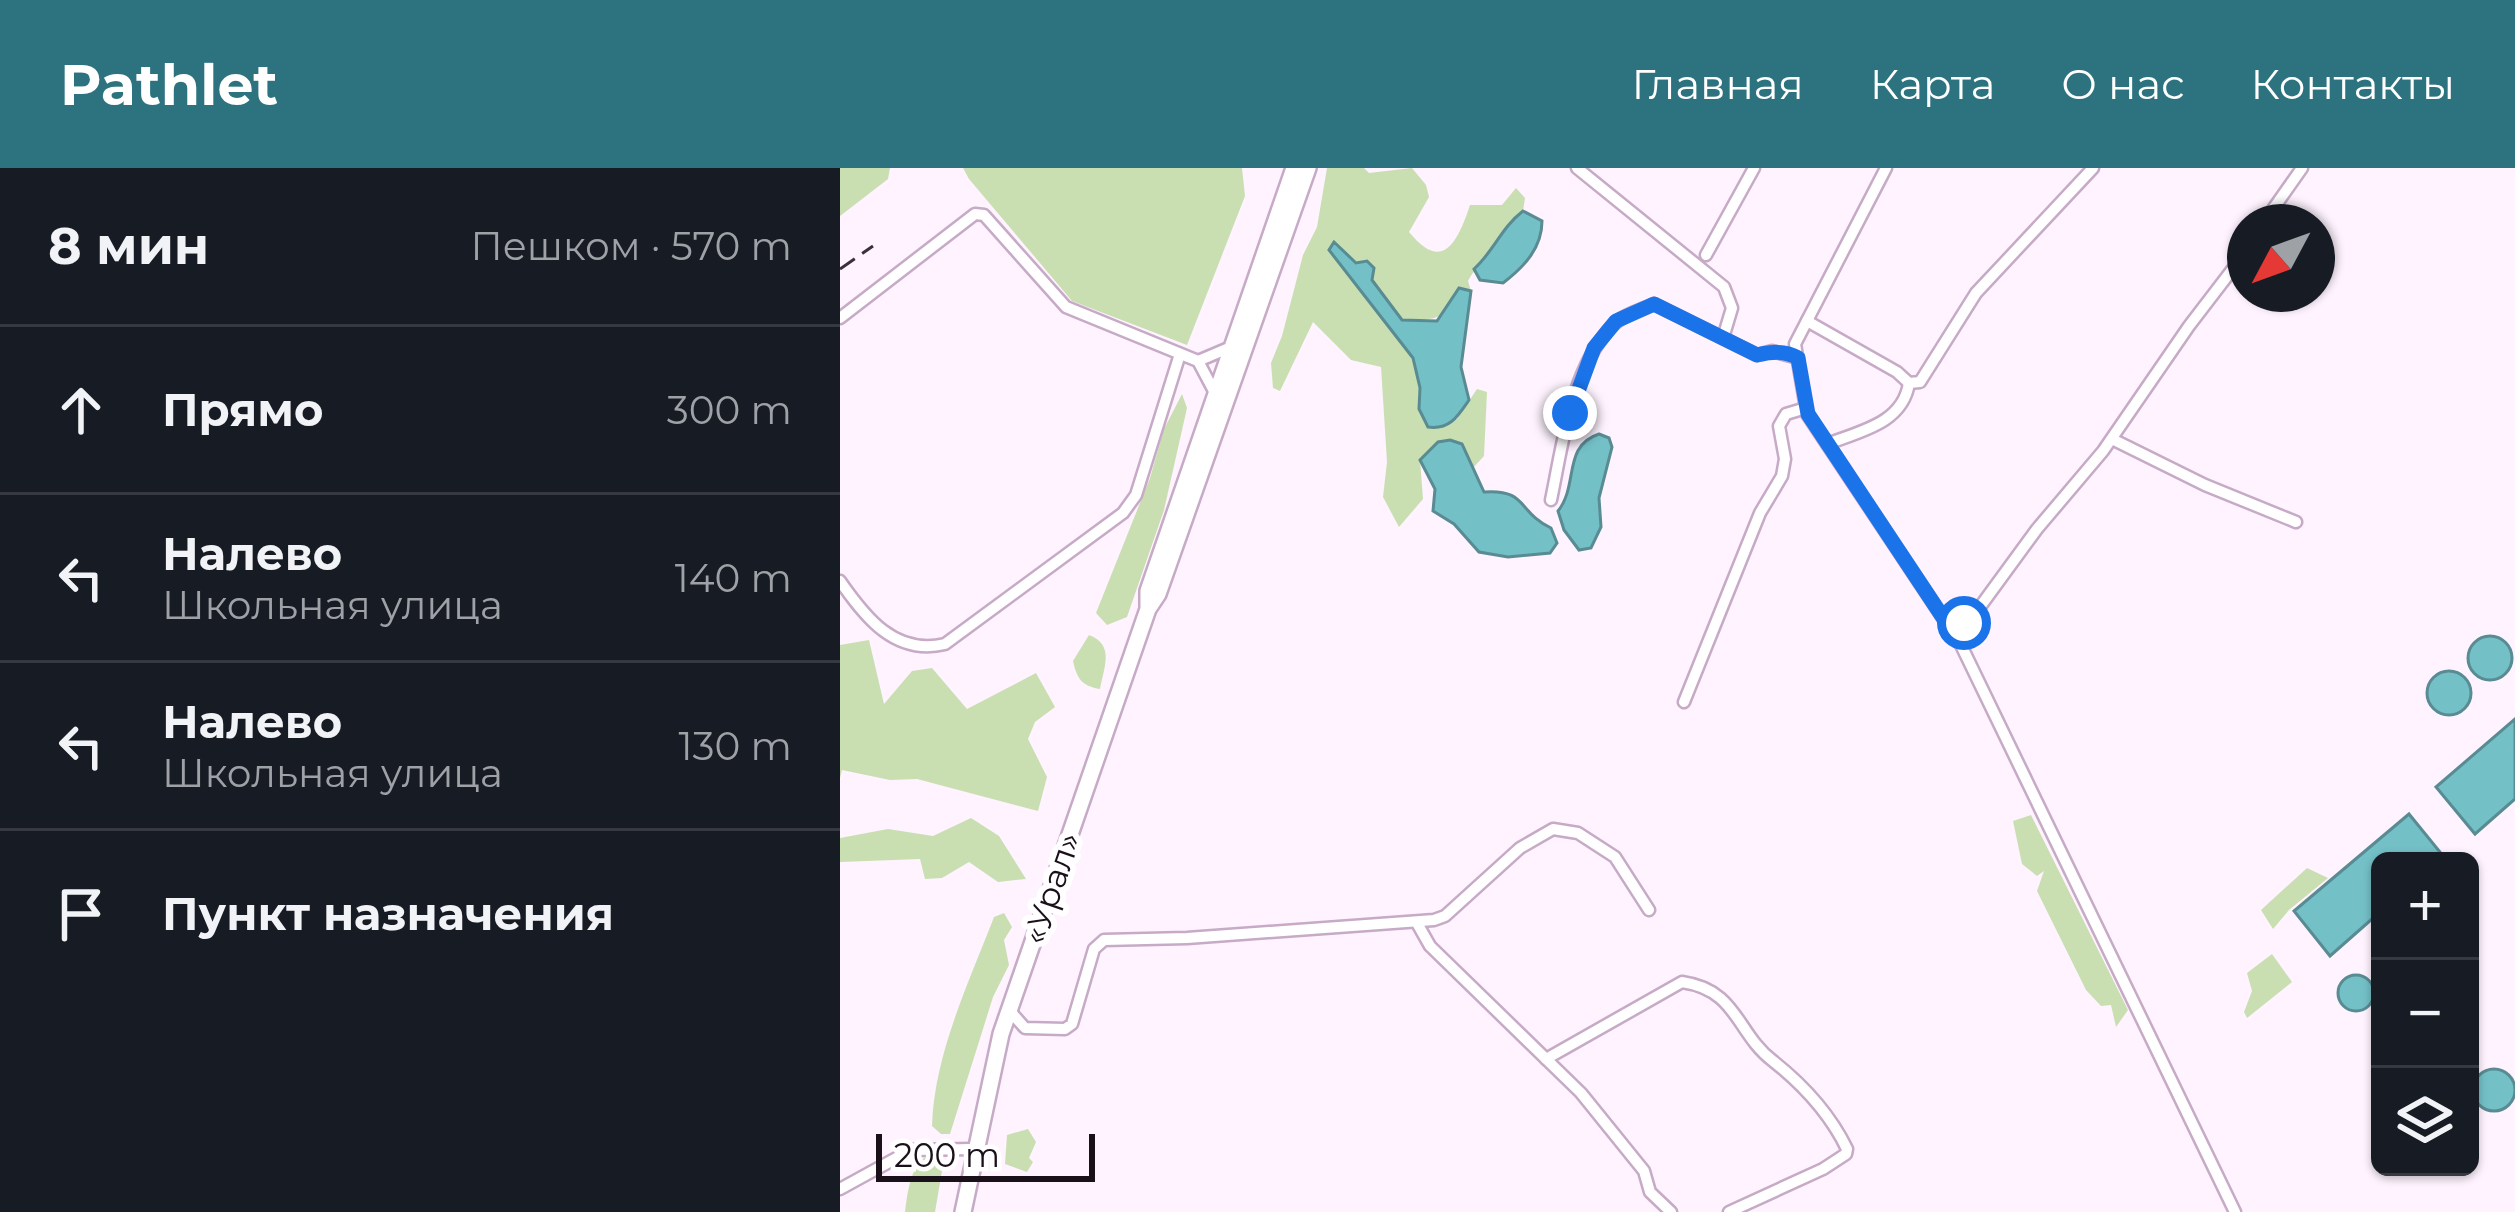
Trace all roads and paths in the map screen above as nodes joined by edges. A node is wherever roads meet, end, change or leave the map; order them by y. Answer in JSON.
{"nodes":[{"id":1,"x":1294,"y":168,"type":"edge"},
{"id":2,"x":1308,"y":168,"type":"edge"},
{"id":3,"x":1576,"y":168,"type":"edge"},
{"id":4,"x":1754,"y":168,"type":"edge"},
{"id":5,"x":1886,"y":168,"type":"edge"},
{"id":6,"x":2093,"y":168,"type":"edge"},
{"id":7,"x":2302,"y":168,"type":"edge"},
{"id":8,"x":2277,"y":204,"type":"edge"},
{"id":9,"x":1706,"y":255,"type":"dead end"},
{"id":10,"x":2227,"y":276,"type":"edge"},
{"id":11,"x":840,"y":318,"type":"edge"},
{"id":12,"x":1807,"y":321,"type":"junction"},
{"id":13,"x":1723,"y":338,"type":"junction"},
{"id":14,"x":1231,"y":346,"type":"junction"},
{"id":15,"x":1180,"y":353,"type":"junction"},
{"id":16,"x":1798,"y":358,"type":"junction"},
{"id":17,"x":1198,"y":361,"type":"junction"},
{"id":18,"x":1909,"y":383,"type":"junction"},
{"id":19,"x":1215,"y":393,"type":"junction"},
{"id":20,"x":1806,"y":408,"type":"junction"},
{"id":21,"x":2112,"y":439,"type":"junction"},
{"id":22,"x":1827,"y":444,"type":"junction"},
{"id":23,"x":1551,"y":500,"type":"dead end"},
{"id":24,"x":2296,"y":522,"type":"dead end"},
{"id":25,"x":840,"y":581,"type":"edge"},
{"id":26,"x":1148,"y":610,"type":"junction"},
{"id":27,"x":1952,"y":631,"type":"junction"},
{"id":28,"x":1684,"y":702,"type":"dead end"},
{"id":29,"x":1649,"y":910,"type":"dead end"},
{"id":30,"x":1417,"y":923,"type":"junction"},
{"id":31,"x":1009,"y":1010,"type":"junction"},
{"id":32,"x":1546,"y":1059,"type":"junction"},
{"id":33,"x":974,"y":1150,"type":"junction"},
{"id":34,"x":840,"y":1189,"type":"edge"},
{"id":35,"x":962,"y":1212,"type":"edge"},
{"id":36,"x":1671,"y":1212,"type":"edge"},
{"id":37,"x":1729,"y":1212,"type":"edge"},
{"id":38,"x":2235,"y":1212,"type":"edge"}],
"edges":[{"from":1,"to":14,"type":"highway","name":"«Урал»"},
{"from":2,"to":26,"type":"highway","name":"«Урал»"},
{"from":3,"to":13,"type":"street"},
{"from":4,"to":9,"type":"street"},
{"from":5,"to":12,"type":"street"},
{"from":6,"to":18,"type":"street"},
{"from":7,"to":8,"type":"street"},
{"from":10,"to":21,"type":"street"},
{"from":11,"to":15,"type":"street"},
{"from":12,"to":16,"type":"street"},
{"from":12,"to":18,"type":"street"},
{"from":13,"to":16,"type":"street"},
{"from":13,"to":23,"type":"street"},
{"from":14,"to":17,"type":"street"},
{"from":14,"to":19,"type":"highway","name":"«Урал»"},
{"from":15,"to":17,"type":"street"},
{"from":15,"to":25,"type":"street"},
{"from":16,"to":20,"type":"street"},
{"from":17,"to":19,"type":"street"},
{"from":18,"to":22,"type":"street"},
{"from":19,"to":26,"type":"highway","name":"«Урал»"},
{"from":20,"to":22,"type":"street"},
{"from":20,"to":28,"type":"street"},
{"from":21,"to":24,"type":"street"},
{"from":21,"to":27,"type":"street"},
{"from":22,"to":27,"type":"street"},
{"from":26,"to":31,"type":"highway","name":"«Урал»"},
{"from":27,"to":38,"type":"street"},
{"from":29,"to":30,"type":"street"},
{"from":30,"to":31,"type":"street"},
{"from":30,"to":32,"type":"street"},
{"from":31,"to":33,"type":"highway","name":"«Урал»"},
{"from":32,"to":36,"type":"street"},
{"from":32,"to":37,"type":"street"},
{"from":33,"to":34,"type":"street"},
{"from":33,"to":35,"type":"highway","name":"«Урал»"}]}
